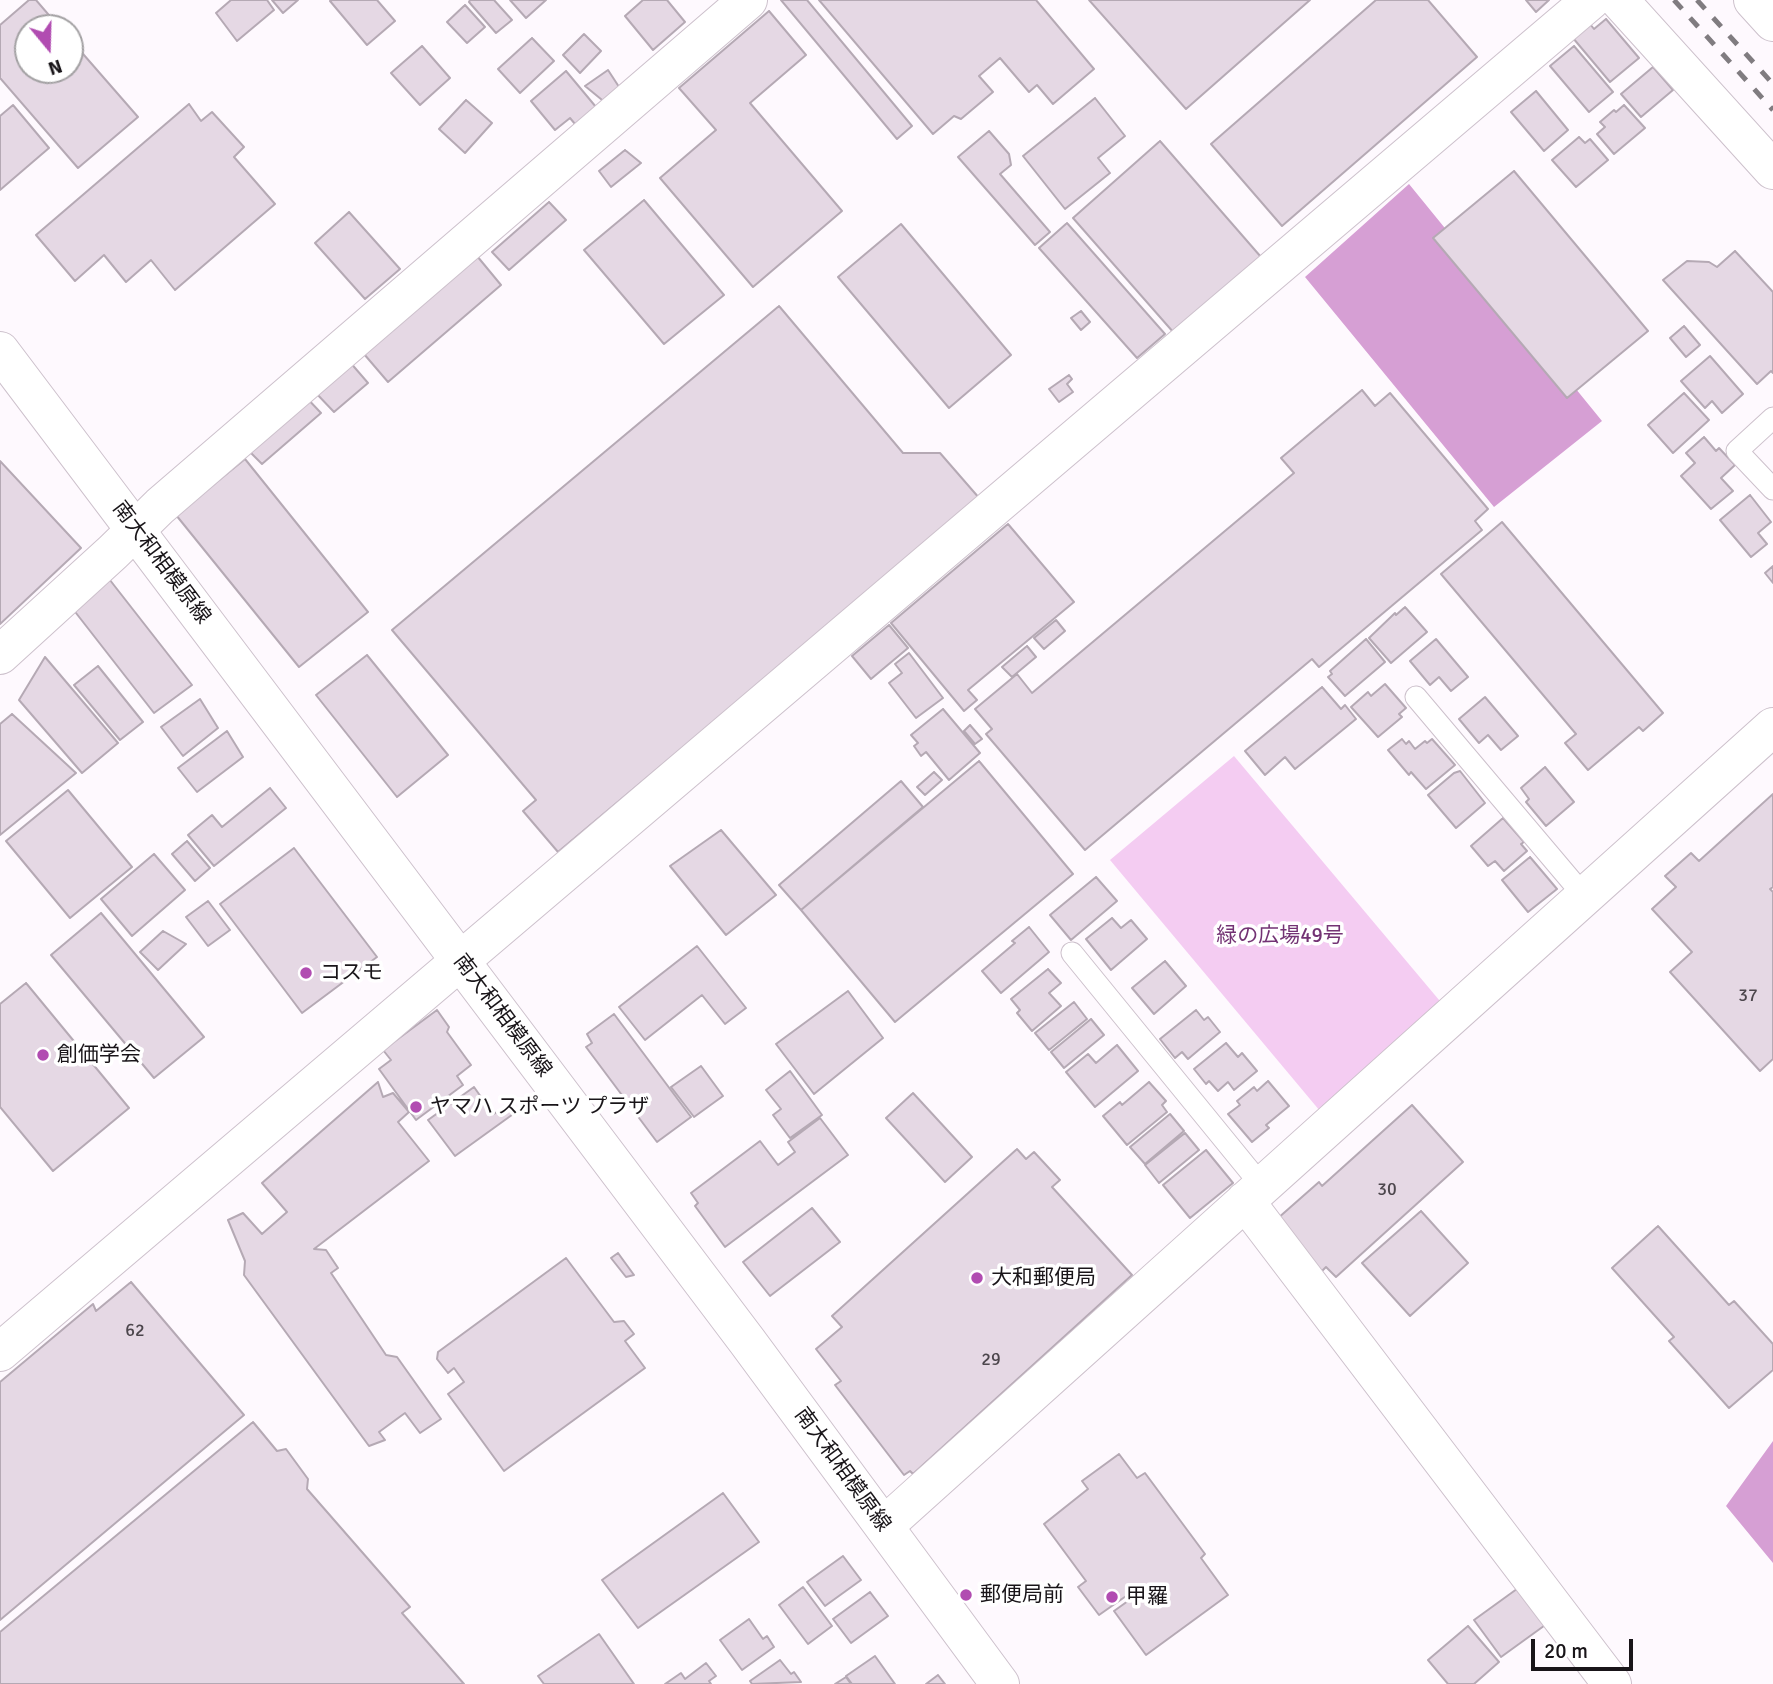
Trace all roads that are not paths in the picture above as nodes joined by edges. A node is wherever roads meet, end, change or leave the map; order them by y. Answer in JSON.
{"nodes":[{"id":1,"x":748,"y":0,"type":"edge"},
{"id":2,"x":1591,"y":0,"type":"edge"},
{"id":3,"x":1619,"y":0,"type":"edge"},
{"id":4,"x":1753,"y":0,"type":"edge"},
{"id":5,"x":1773,"y":22,"type":"edge"},
{"id":6,"x":1773,"y":170,"type":"edge"},
{"id":7,"x":0,"y":351,"type":"edge"},
{"id":8,"x":1773,"y":418,"type":"edge"},
{"id":9,"x":1773,"y":489,"type":"edge"},
{"id":10,"x":135,"y":529,"type":"junction"},
{"id":11,"x":0,"y":655,"type":"edge"},
{"id":12,"x":1416,"y":697,"type":"dead end"},
{"id":13,"x":1773,"y":727,"type":"edge"},
{"id":14,"x":1585,"y":897,"type":"junction"},
{"id":15,"x":1072,"y":953,"type":"dead end"},
{"id":16,"x":461,"y":962,"type":"junction"},
{"id":17,"x":1253,"y":1193,"type":"junction"},
{"id":18,"x":0,"y":1352,"type":"edge"},
{"id":19,"x":884,"y":1526,"type":"junction"},
{"id":20,"x":1000,"y":1684,"type":"edge"},
{"id":21,"x":1612,"y":1684,"type":"edge"}],
"edges":[{"from":1,"to":10,"type":"street"},
{"from":2,"to":16,"type":"street"},
{"from":3,"to":6,"type":"street"},
{"from":4,"to":5,"type":"street"},
{"from":7,"to":10,"type":"street","name":"南大和相模原線"},
{"from":8,"to":9,"type":"lane"},
{"from":10,"to":11,"type":"street"},
{"from":10,"to":16,"type":"street","name":"南大和相模原線"},
{"from":12,"to":14,"type":"lane"},
{"from":13,"to":14,"type":"street"},
{"from":14,"to":17,"type":"street"},
{"from":15,"to":17,"type":"lane"},
{"from":16,"to":18,"type":"street"},
{"from":16,"to":19,"type":"street","name":"南大和相模原線"},
{"from":17,"to":19,"type":"street"},
{"from":17,"to":21,"type":"street"},
{"from":19,"to":20,"type":"street","name":"南大和相模原線"}]}
